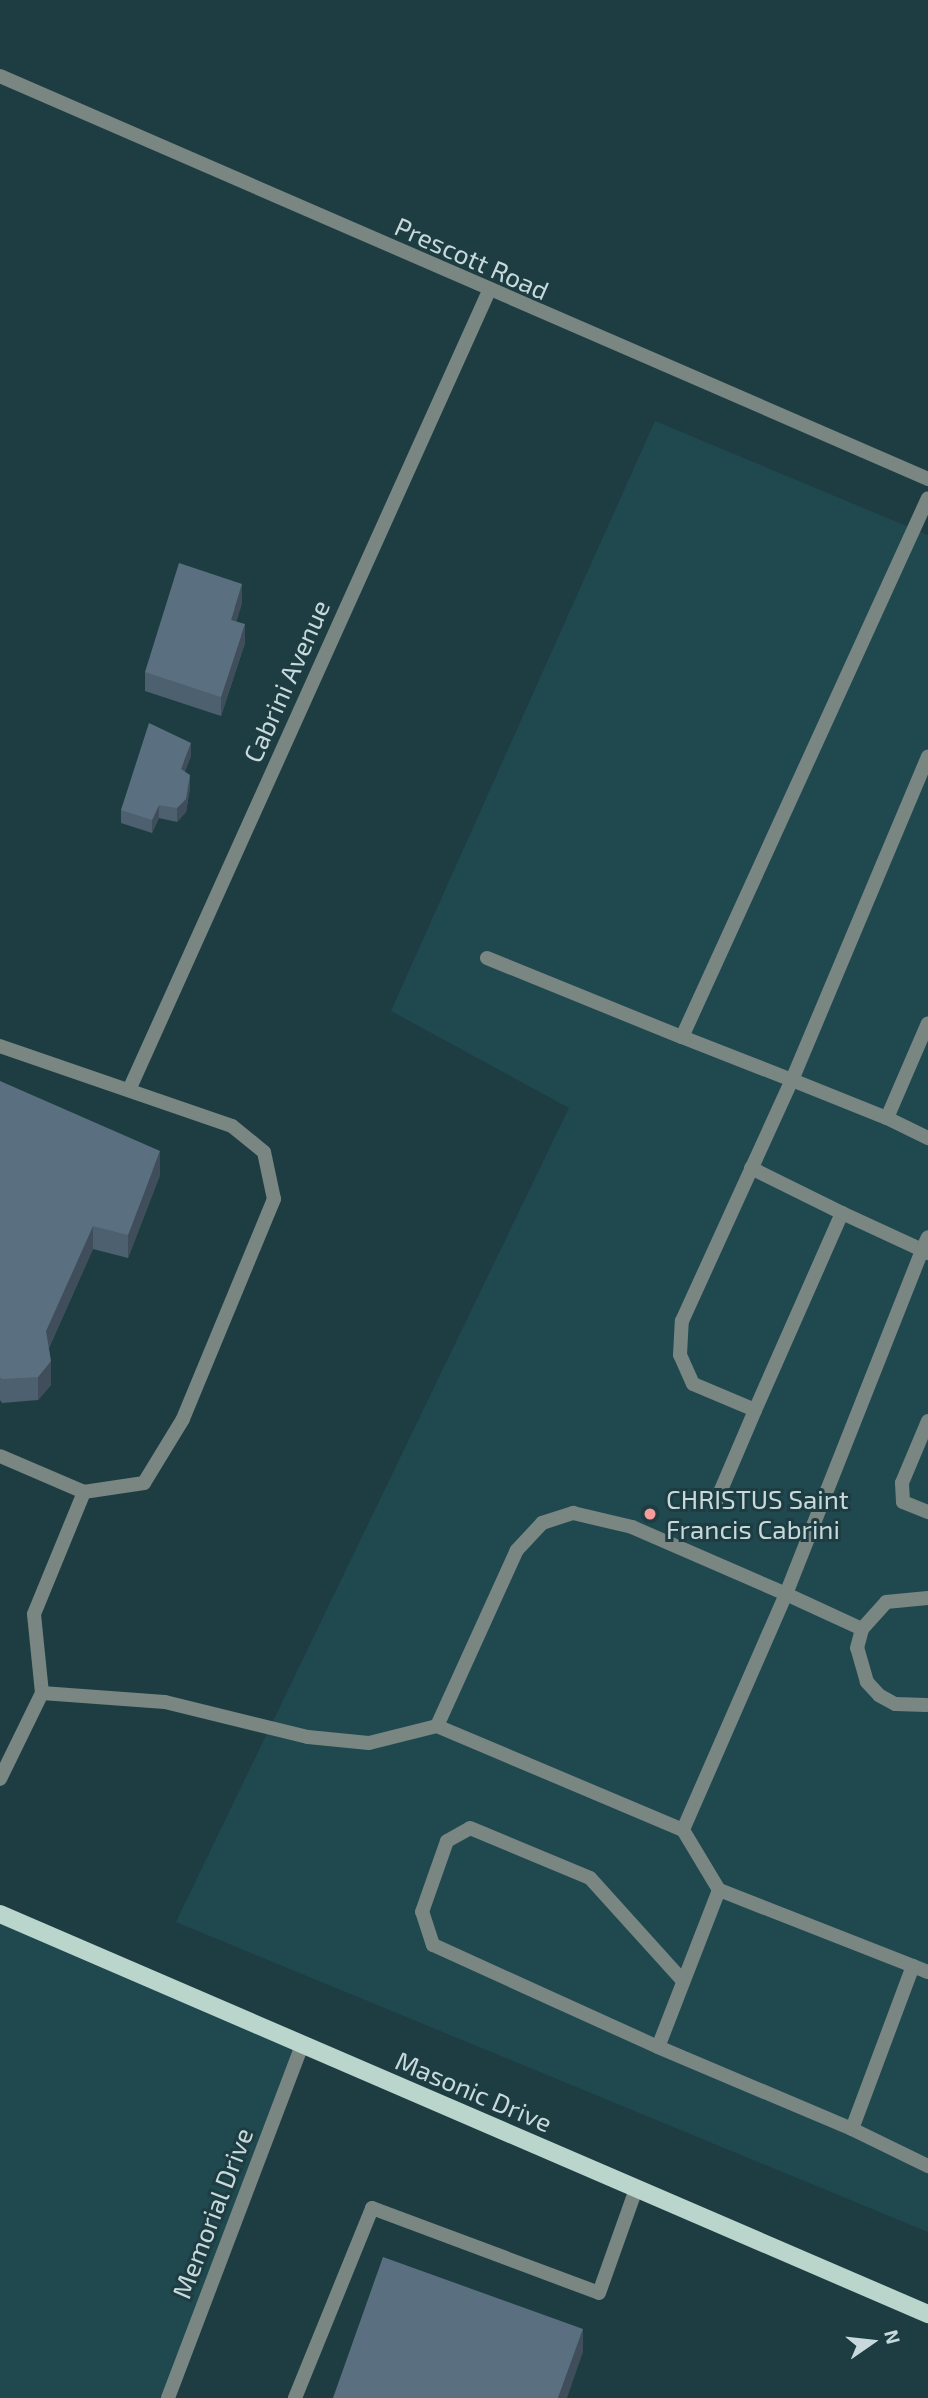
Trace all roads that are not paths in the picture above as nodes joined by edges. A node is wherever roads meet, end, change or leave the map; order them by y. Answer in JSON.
{"nodes":[{"id":1,"x":0,"y":76,"type":"edge"},
{"id":2,"x":488,"y":293,"type":"junction"},
{"id":3,"x":928,"y":479,"type":"edge"},
{"id":4,"x":928,"y":498,"type":"edge"},
{"id":5,"x":928,"y":756,"type":"edge"},
{"id":6,"x":487,"y":958,"type":"dead end"},
{"id":7,"x":928,"y":1023,"type":"edge"},
{"id":8,"x":682,"y":1037,"type":"junction"},
{"id":9,"x":0,"y":1046,"type":"edge"},
{"id":10,"x":792,"y":1080,"type":"junction"},
{"id":11,"x":129,"y":1090,"type":"junction"},
{"id":12,"x":887,"y":1118,"type":"junction"},
{"id":13,"x":928,"y":1138,"type":"edge"},
{"id":14,"x":751,"y":1168,"type":"junction"},
{"id":15,"x":842,"y":1213,"type":"junction"},
{"id":16,"x":926,"y":1246,"type":"edge"},
{"id":17,"x":755,"y":1410,"type":"junction"},
{"id":18,"x":928,"y":1421,"type":"edge"},
{"id":19,"x":0,"y":1455,"type":"edge"},
{"id":20,"x":84,"y":1492,"type":"junction"},
{"id":21,"x":715,"y":1503,"type":"dead end"},
{"id":22,"x":928,"y":1512,"type":"edge"},
{"id":23,"x":786,"y":1594,"type":"junction"},
{"id":24,"x":928,"y":1598,"type":"edge"},
{"id":25,"x":862,"y":1629,"type":"junction"},
{"id":26,"x":42,"y":1693,"type":"junction"},
{"id":27,"x":926,"y":1705,"type":"edge"},
{"id":28,"x":436,"y":1726,"type":"junction"},
{"id":29,"x":0,"y":1779,"type":"edge"},
{"id":30,"x":683,"y":1830,"type":"junction"},
{"id":31,"x":719,"y":1891,"type":"junction"},
{"id":32,"x":0,"y":1914,"type":"edge"},
{"id":33,"x":913,"y":1966,"type":"junction"},
{"id":34,"x":928,"y":1972,"type":"edge"},
{"id":35,"x":683,"y":1981,"type":"junction"},
{"id":36,"x":302,"y":2046,"type":"junction"},
{"id":37,"x":658,"y":2047,"type":"junction"},
{"id":38,"x":852,"y":2129,"type":"junction"},
{"id":39,"x":928,"y":2166,"type":"edge"},
{"id":40,"x":636,"y":2189,"type":"junction"},
{"id":41,"x":928,"y":2314,"type":"edge"},
{"id":42,"x":168,"y":2398,"type":"edge"},
{"id":43,"x":295,"y":2398,"type":"edge"}],
"edges":[{"from":1,"to":2,"type":"street","name":"Prescott Road"},
{"from":2,"to":3,"type":"street","name":"Prescott Road"},
{"from":2,"to":11,"type":"street","name":"Cabrini Avenue"},
{"from":4,"to":8,"type":"street"},
{"from":5,"to":10,"type":"street"},
{"from":6,"to":8,"type":"street"},
{"from":7,"to":12,"type":"street"},
{"from":8,"to":10,"type":"street"},
{"from":9,"to":11,"type":"street"},
{"from":10,"to":12,"type":"street"},
{"from":10,"to":14,"type":"street"},
{"from":11,"to":20,"type":"street"},
{"from":12,"to":13,"type":"street"},
{"from":14,"to":15,"type":"street"},
{"from":14,"to":17,"type":"street"},
{"from":15,"to":16,"type":"street"},
{"from":15,"to":17,"type":"street"},
{"from":16,"to":23,"type":"street"},
{"from":17,"to":21,"type":"street"},
{"from":18,"to":22,"type":"street"},
{"from":19,"to":20,"type":"street"},
{"from":20,"to":26,"type":"street"},
{"from":23,"to":25,"type":"street"},
{"from":23,"to":28,"type":"street"},
{"from":23,"to":30,"type":"street"},
{"from":24,"to":25,"type":"street"},
{"from":25,"to":27,"type":"street"},
{"from":26,"to":28,"type":"street"},
{"from":26,"to":29,"type":"street"},
{"from":28,"to":30,"type":"street"},
{"from":30,"to":31,"type":"street"},
{"from":31,"to":33,"type":"street"},
{"from":31,"to":35,"type":"street"},
{"from":32,"to":36,"type":"main road","name":"Masonic Drive"},
{"from":33,"to":34,"type":"street"},
{"from":33,"to":38,"type":"street"},
{"from":35,"to":37,"type":"street"},
{"from":35,"to":37,"type":"street"},
{"from":36,"to":40,"type":"main road","name":"Masonic Drive"},
{"from":36,"to":42,"type":"street","name":"Memorial Drive"},
{"from":37,"to":38,"type":"street"},
{"from":38,"to":39,"type":"street"},
{"from":40,"to":41,"type":"main road","name":"Masonic Drive"},
{"from":40,"to":43,"type":"street"}]}
